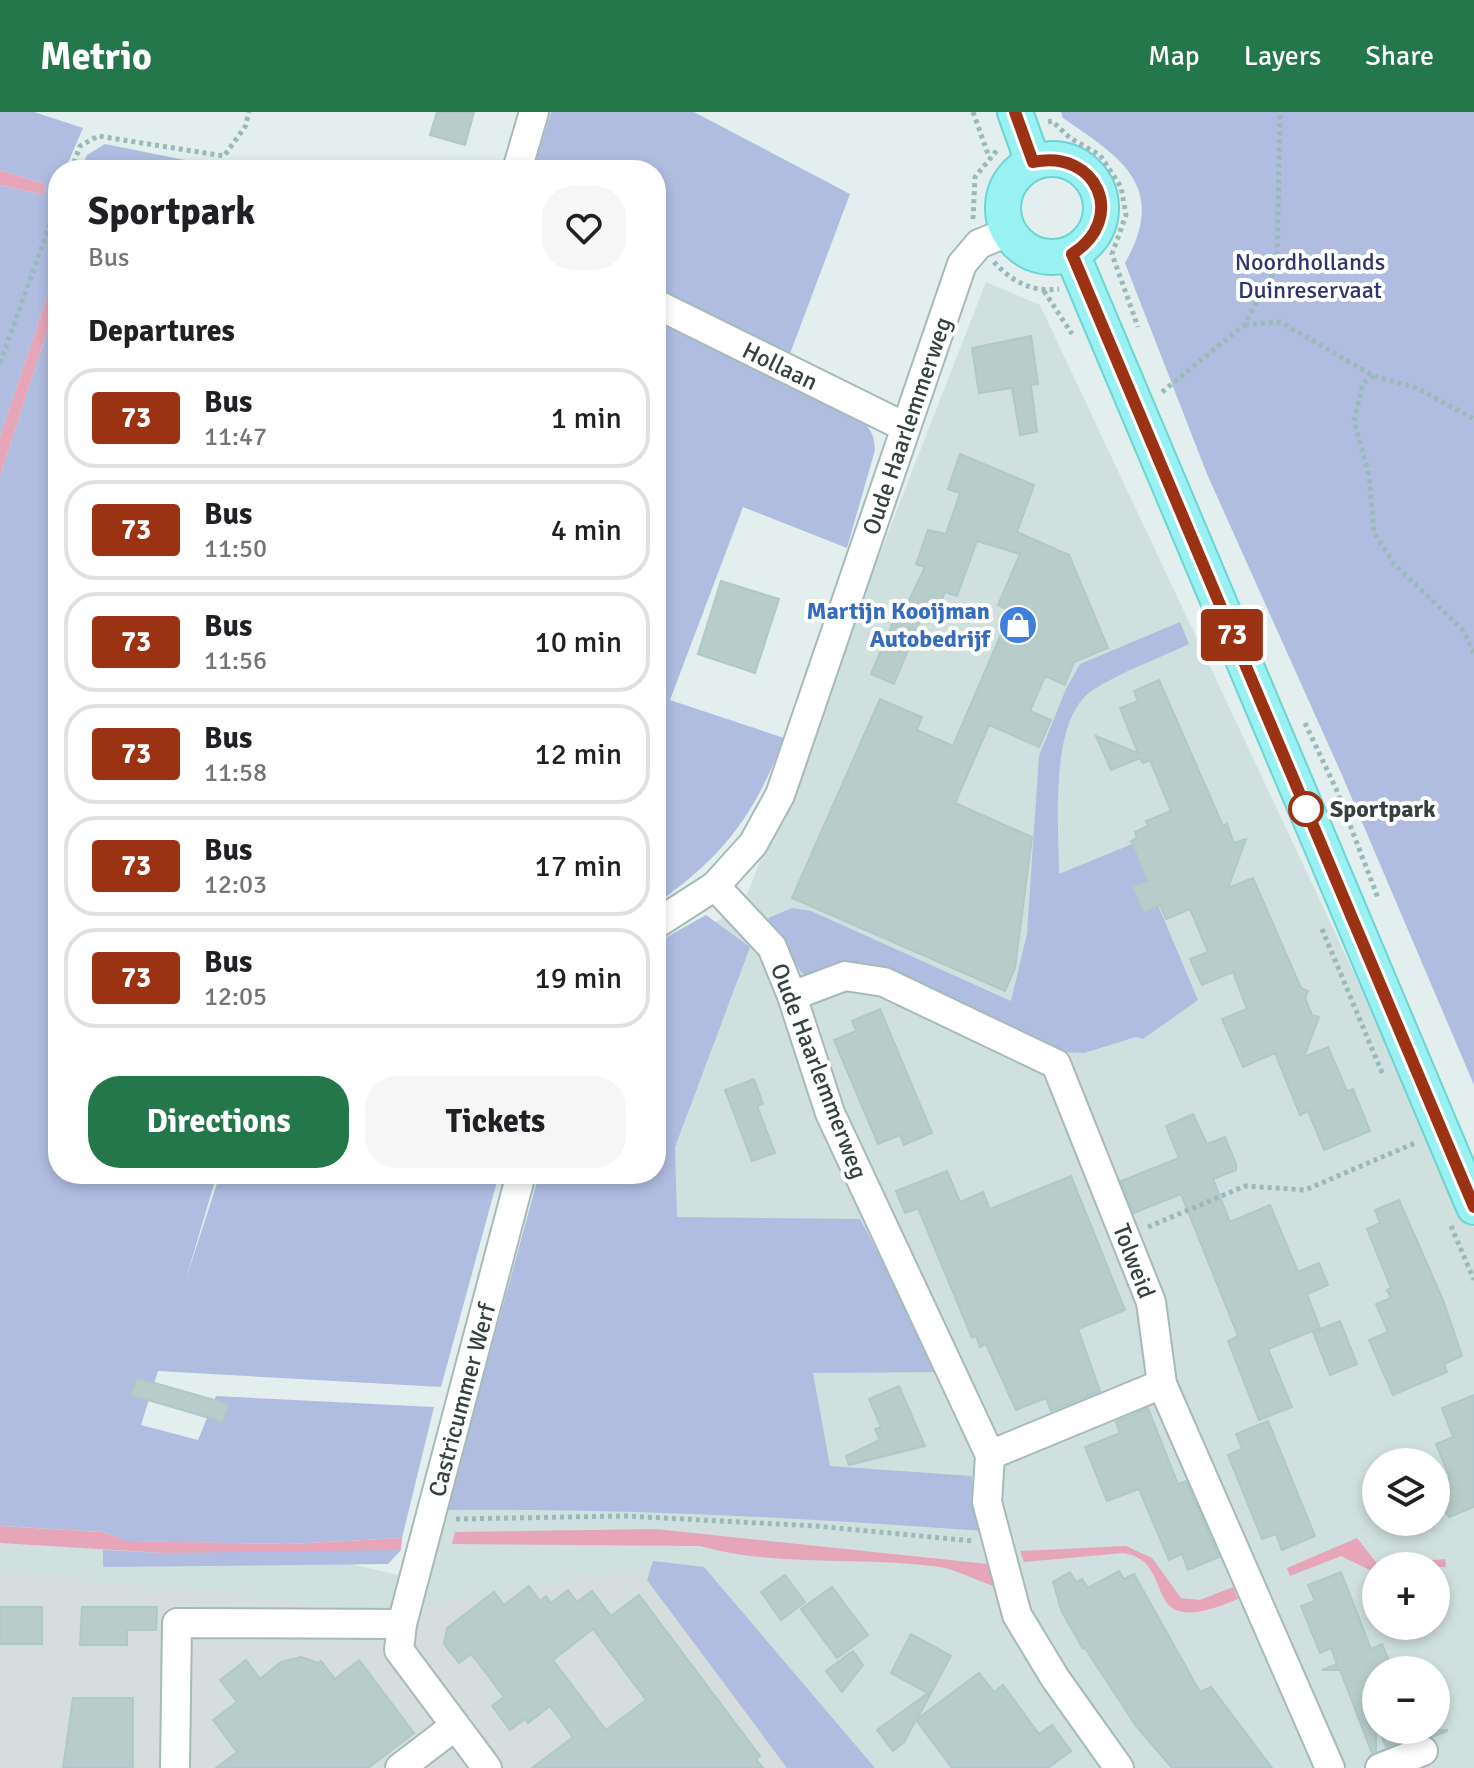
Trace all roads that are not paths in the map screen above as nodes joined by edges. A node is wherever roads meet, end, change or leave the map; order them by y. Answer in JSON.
{"nodes":[{"id":1,"x":534,"y":112,"type":"edge"},
{"id":2,"x":1015,"y":112,"type":"edge"},
{"id":3,"x":520,"y":160,"type":"edge"},
{"id":4,"x":1033,"y":162,"type":"junction"},
{"id":5,"x":993,"y":238,"type":"junction"},
{"id":6,"x":1072,"y":254,"type":"junction"},
{"id":7,"x":666,"y":309,"type":"edge"},
{"id":8,"x":905,"y":427,"type":"junction"},
{"id":9,"x":715,"y":886,"type":"junction"},
{"id":10,"x":666,"y":918,"type":"edge"},
{"id":11,"x":792,"y":996,"type":"junction"},
{"id":12,"x":518,"y":1184,"type":"edge"},
{"id":13,"x":1474,"y":1207,"type":"edge"},
{"id":14,"x":1162,"y":1384,"type":"junction"},
{"id":15,"x":990,"y":1455,"type":"junction"},
{"id":16,"x":402,"y":1624,"type":"junction"},
{"id":17,"x":455,"y":1726,"type":"junction"},
{"id":18,"x":1423,"y":1751,"type":"dead end"},
{"id":19,"x":1110,"y":1765,"type":"edge"},
{"id":20,"x":175,"y":1768,"type":"edge"},
{"id":21,"x":400,"y":1768,"type":"edge"},
{"id":22,"x":487,"y":1768,"type":"edge"},
{"id":23,"x":1330,"y":1768,"type":"edge"},
{"id":24,"x":1380,"y":1768,"type":"edge"}],
"edges":[{"from":1,"to":3,"type":"street"},
{"from":2,"to":4,"type":"main road"},
{"from":4,"to":5,"type":"main road"},
{"from":4,"to":6,"type":"main road"},
{"from":5,"to":6,"type":"main road"},
{"from":5,"to":8,"type":"street","name":"Oude Haarlemmerweg"},
{"from":6,"to":13,"type":"main road"},
{"from":7,"to":8,"type":"street","name":"Hollaan"},
{"from":8,"to":9,"type":"street","name":"Oude Haarlemmerweg"},
{"from":9,"to":10,"type":"street"},
{"from":9,"to":11,"type":"street","name":"Oude Haarlemmerweg"},
{"from":11,"to":14,"type":"street","name":"Tolweid"},
{"from":11,"to":15,"type":"street","name":"Oude Haarlemmerweg"},
{"from":12,"to":16,"type":"street","name":"Castricummer Werf"},
{"from":14,"to":15,"type":"street"},
{"from":14,"to":23,"type":"street","name":"Tolweid"},
{"from":15,"to":19,"type":"street","name":"Oude Haarlemmerweg"},
{"from":16,"to":17,"type":"street","name":"Castricummer Werf"},
{"from":16,"to":20,"type":"street"},
{"from":17,"to":21,"type":"street"},
{"from":17,"to":22,"type":"street","name":"Castricummer Werf"},
{"from":18,"to":24,"type":"street"}]}
